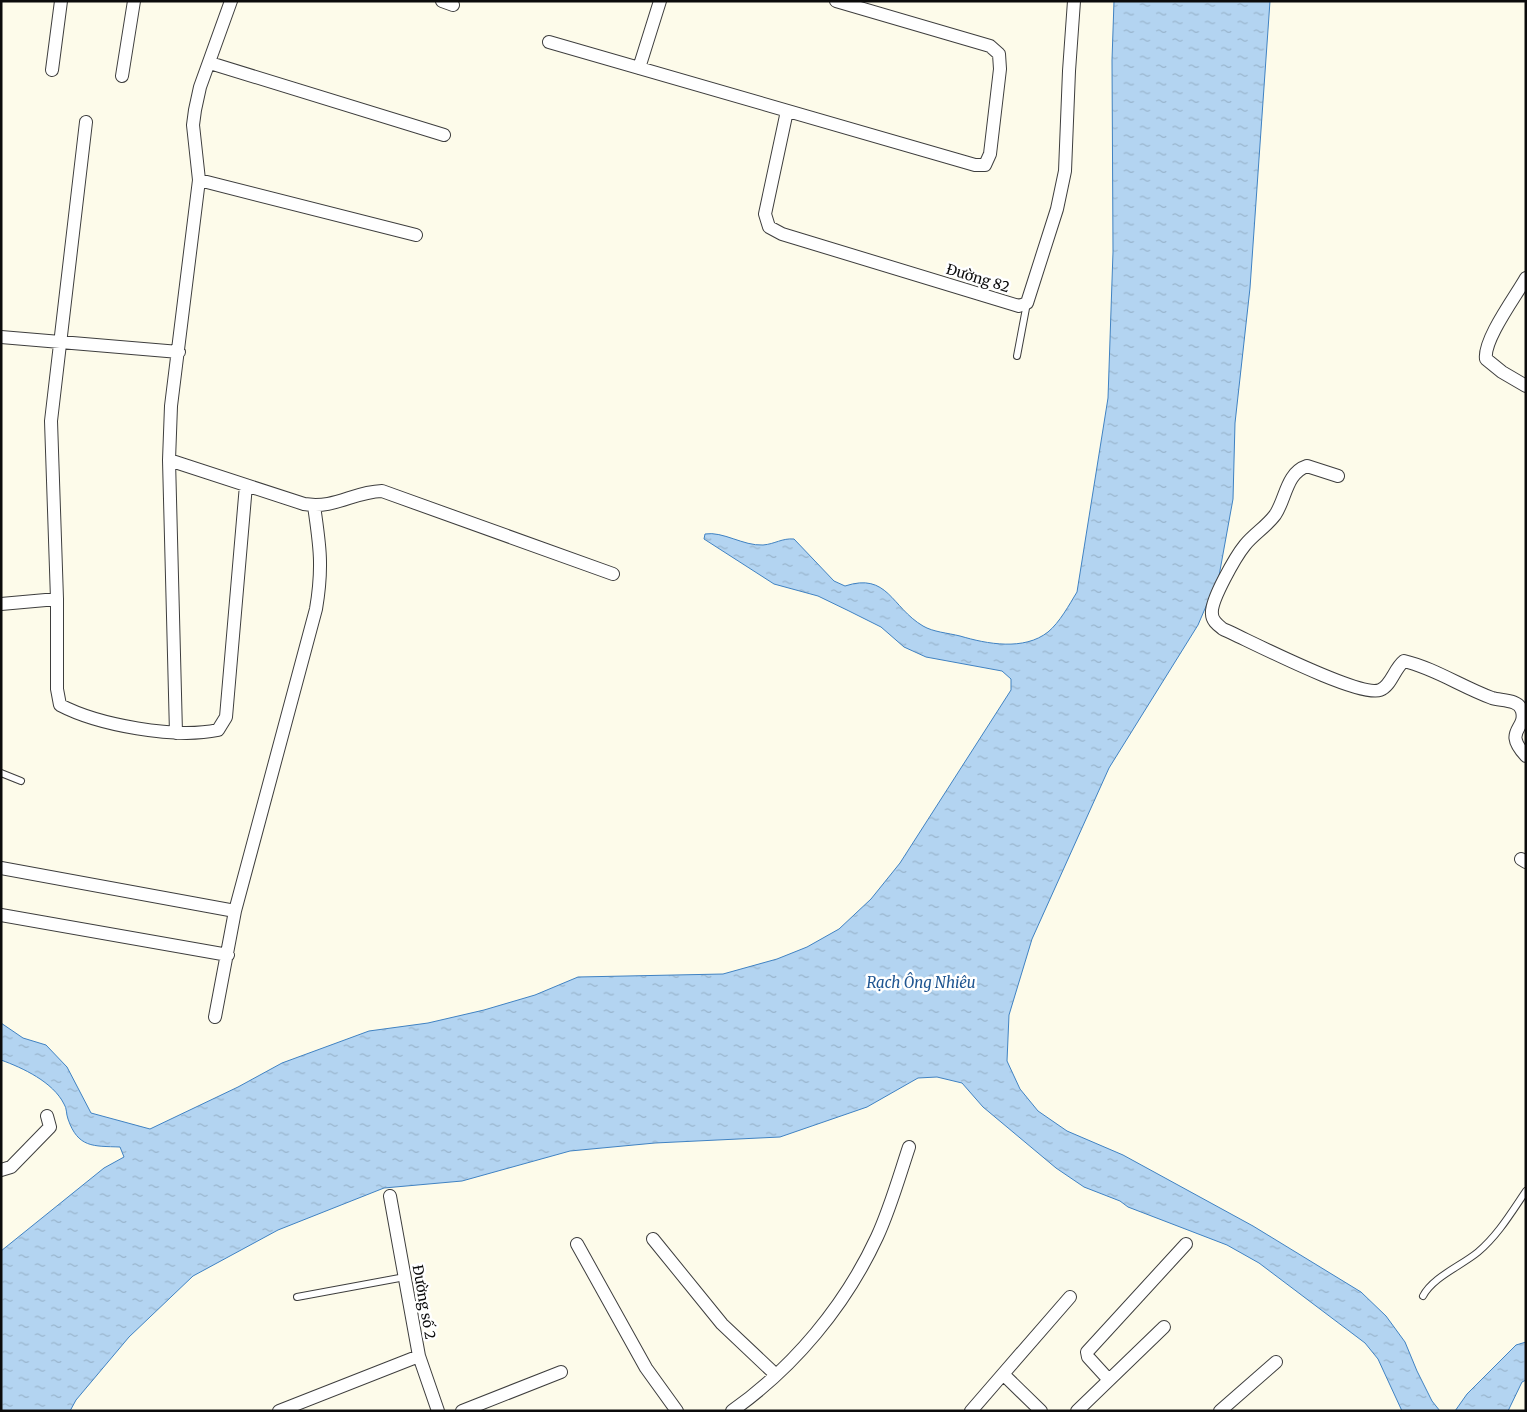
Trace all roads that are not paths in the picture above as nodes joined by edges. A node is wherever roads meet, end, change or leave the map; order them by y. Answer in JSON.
{"nodes":[{"id":1,"x":61,"y":1,"type":"edge"},
{"id":2,"x":134,"y":1,"type":"edge"},
{"id":3,"x":231,"y":1,"type":"edge"},
{"id":4,"x":660,"y":1,"type":"edge"},
{"id":5,"x":836,"y":1,"type":"edge"},
{"id":6,"x":1074,"y":1,"type":"edge"},
{"id":7,"x":549,"y":42,"type":"dead end"},
{"id":8,"x":210,"y":63,"type":"junction"},
{"id":9,"x":639,"y":68,"type":"junction"},
{"id":10,"x":52,"y":70,"type":"dead end"},
{"id":11,"x":122,"y":76,"type":"dead end"},
{"id":12,"x":787,"y":111,"type":"junction"},
{"id":13,"x":86,"y":122,"type":"dead end"},
{"id":14,"x":444,"y":135,"type":"dead end"},
{"id":15,"x":199,"y":180,"type":"junction"},
{"id":16,"x":416,"y":235,"type":"dead end"},
{"id":17,"x":1526,"y":278,"type":"edge"},
{"id":18,"x":1027,"y":303,"type":"junction"},
{"id":19,"x":1,"y":337,"type":"edge"},
{"id":20,"x":61,"y":344,"type":"junction"},
{"id":21,"x":179,"y":352,"type":"junction"},
{"id":22,"x":1017,"y":356,"type":"dead end"},
{"id":23,"x":1526,"y":386,"type":"edge"},
{"id":24,"x":169,"y":460,"type":"junction"},
{"id":25,"x":1338,"y":476,"type":"dead end"},
{"id":26,"x":246,"y":485,"type":"junction"},
{"id":27,"x":314,"y":506,"type":"junction"},
{"id":28,"x":613,"y":574,"type":"dead end"},
{"id":29,"x":57,"y":599,"type":"junction"},
{"id":30,"x":1,"y":604,"type":"edge"},
{"id":31,"x":176,"y":733,"type":"junction"},
{"id":32,"x":1526,"y":756,"type":"edge"},
{"id":33,"x":1,"y":773,"type":"edge"},
{"id":34,"x":20,"y":781,"type":"dead end"},
{"id":35,"x":1,"y":868,"type":"edge"},
{"id":36,"x":235,"y":911,"type":"junction"},
{"id":37,"x":1,"y":914,"type":"edge"},
{"id":38,"x":228,"y":955,"type":"junction"},
{"id":39,"x":215,"y":1017,"type":"dead end"},
{"id":40,"x":47,"y":1116,"type":"dead end"},
{"id":41,"x":909,"y":1148,"type":"dead end"},
{"id":42,"x":1,"y":1170,"type":"edge"},
{"id":43,"x":1526,"y":1191,"type":"edge"},
{"id":44,"x":390,"y":1196,"type":"dead end"},
{"id":45,"x":653,"y":1239,"type":"dead end"},
{"id":46,"x":576,"y":1244,"type":"dead end"},
{"id":47,"x":1186,"y":1244,"type":"dead end"},
{"id":48,"x":404,"y":1277,"type":"junction"},
{"id":49,"x":1423,"y":1296,"type":"dead end"},
{"id":50,"x":297,"y":1297,"type":"dead end"},
{"id":51,"x":1070,"y":1297,"type":"dead end"},
{"id":52,"x":1164,"y":1327,"type":"dead end"},
{"id":53,"x":419,"y":1356,"type":"junction"},
{"id":54,"x":1276,"y":1362,"type":"dead end"},
{"id":55,"x":561,"y":1372,"type":"dead end"},
{"id":56,"x":1003,"y":1374,"type":"junction"},
{"id":57,"x":776,"y":1375,"type":"junction"},
{"id":58,"x":1109,"y":1380,"type":"junction"},
{"id":59,"x":435,"y":1410,"type":"edge"},
{"id":60,"x":279,"y":1411,"type":"edge"},
{"id":61,"x":462,"y":1411,"type":"edge"},
{"id":62,"x":677,"y":1411,"type":"edge"},
{"id":63,"x":732,"y":1411,"type":"edge"},
{"id":64,"x":971,"y":1411,"type":"edge"},
{"id":65,"x":1041,"y":1411,"type":"edge"},
{"id":66,"x":1077,"y":1411,"type":"edge"},
{"id":67,"x":1220,"y":1411,"type":"edge"}],
"edges":[{"from":1,"to":10,"type":"street"},
{"from":2,"to":11,"type":"street"},
{"from":3,"to":8,"type":"street"},
{"from":4,"to":9,"type":"street"},
{"from":5,"to":12,"type":"street"},
{"from":6,"to":18,"type":"street"},
{"from":7,"to":9,"type":"street"},
{"from":8,"to":14,"type":"street"},
{"from":8,"to":15,"type":"street"},
{"from":9,"to":12,"type":"street"},
{"from":12,"to":18,"type":"street","name":"Đường 82"},
{"from":13,"to":20,"type":"street"},
{"from":15,"to":16,"type":"street"},
{"from":15,"to":21,"type":"street"},
{"from":17,"to":23,"type":"street"},
{"from":18,"to":22,"type":"lane"},
{"from":19,"to":20,"type":"street"},
{"from":20,"to":21,"type":"street"},
{"from":20,"to":29,"type":"street"},
{"from":21,"to":24,"type":"street"},
{"from":24,"to":26,"type":"street"},
{"from":24,"to":31,"type":"street"},
{"from":25,"to":32,"type":"street"},
{"from":26,"to":27,"type":"street"},
{"from":26,"to":31,"type":"street"},
{"from":27,"to":28,"type":"street"},
{"from":27,"to":36,"type":"street"},
{"from":29,"to":30,"type":"street"},
{"from":29,"to":31,"type":"street"},
{"from":33,"to":34,"type":"lane"},
{"from":35,"to":36,"type":"street"},
{"from":36,"to":38,"type":"street"},
{"from":37,"to":38,"type":"street"},
{"from":38,"to":39,"type":"street"},
{"from":40,"to":42,"type":"street"},
{"from":41,"to":57,"type":"street"},
{"from":43,"to":49,"type":"lane"},
{"from":44,"to":48,"type":"street","name":"Đường số 2"},
{"from":45,"to":57,"type":"street"},
{"from":46,"to":62,"type":"street"},
{"from":47,"to":58,"type":"street"},
{"from":48,"to":50,"type":"lane"},
{"from":48,"to":53,"type":"street","name":"Đường số 2"},
{"from":51,"to":56,"type":"street"},
{"from":52,"to":58,"type":"street"},
{"from":53,"to":59,"type":"street","name":"Đường số 2"},
{"from":53,"to":60,"type":"street"},
{"from":54,"to":67,"type":"street"},
{"from":55,"to":61,"type":"street"},
{"from":56,"to":64,"type":"street"},
{"from":56,"to":65,"type":"street"},
{"from":57,"to":63,"type":"street"},
{"from":58,"to":66,"type":"street"}]}
